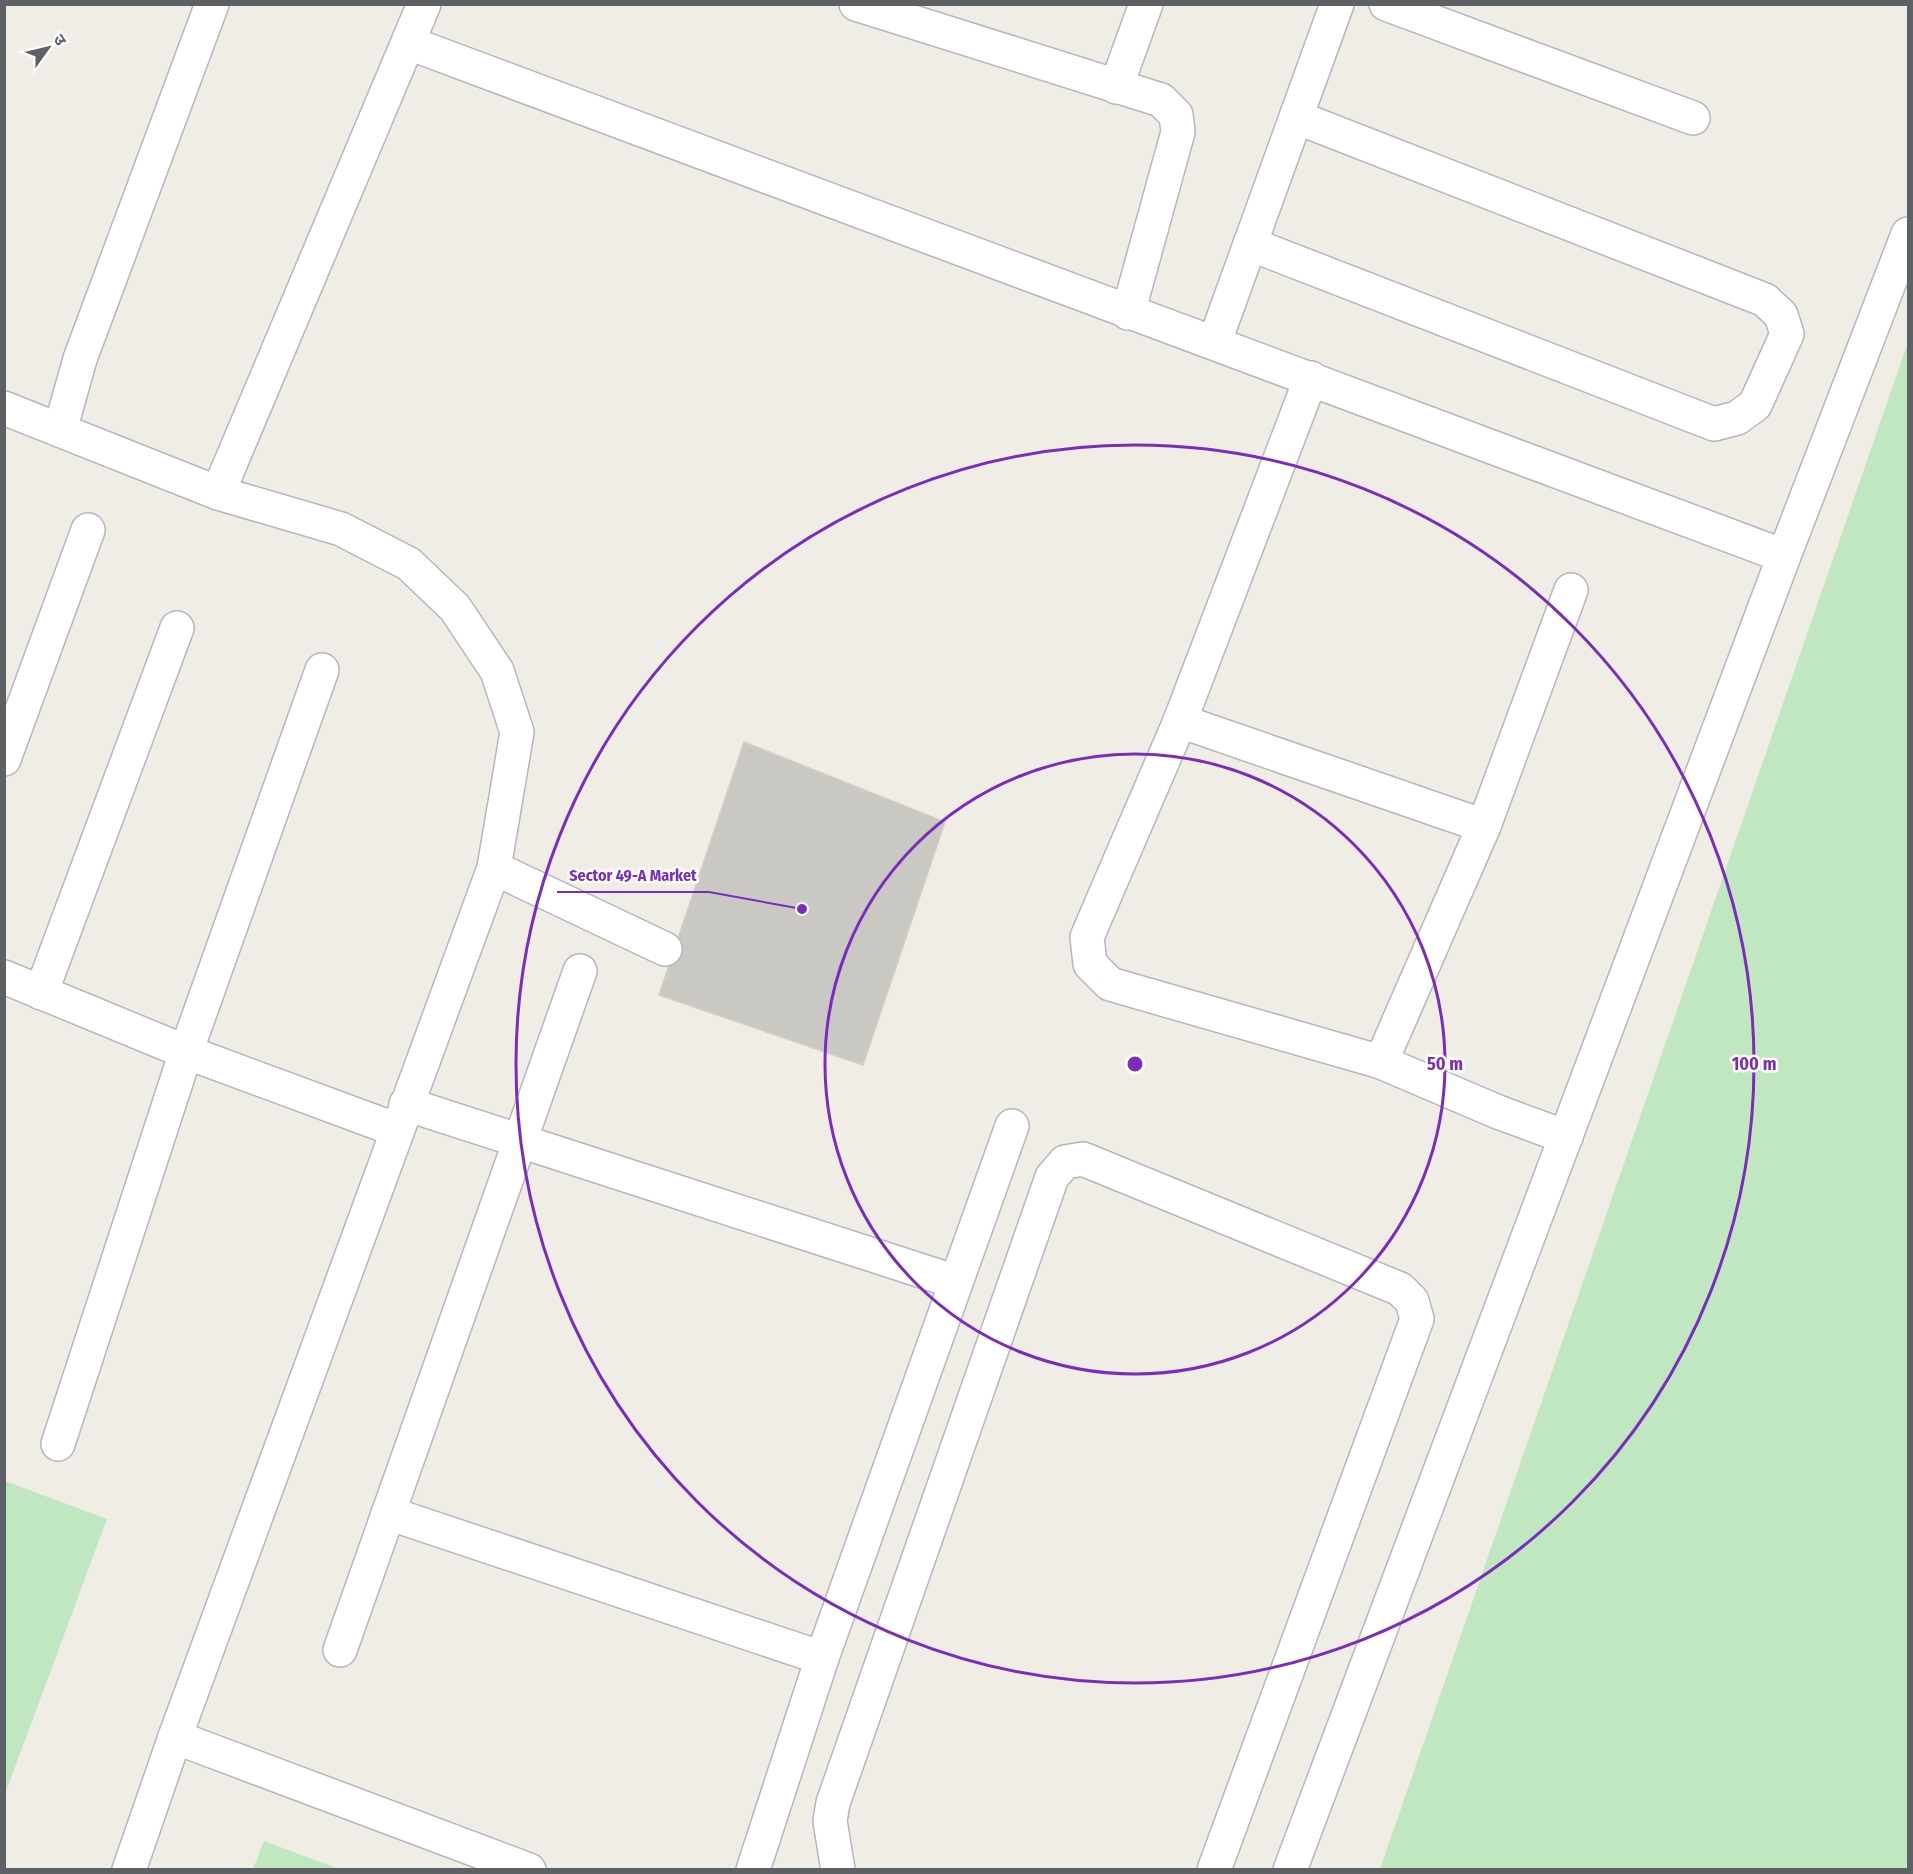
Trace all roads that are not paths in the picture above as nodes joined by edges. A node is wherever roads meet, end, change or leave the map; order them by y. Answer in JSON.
{"nodes":[{"id":1,"x":212,"y":4,"type":"edge"},
{"id":2,"x":424,"y":4,"type":"edge"},
{"id":3,"x":856,"y":4,"type":"edge"},
{"id":4,"x":1146,"y":4,"type":"edge"},
{"id":5,"x":1337,"y":4,"type":"edge"},
{"id":6,"x":1386,"y":4,"type":"edge"},
{"id":7,"x":410,"y":43,"type":"junction"},
{"id":8,"x":1116,"y":87,"type":"junction"},
{"id":9,"x":1296,"y":117,"type":"junction"},
{"id":10,"x":1693,"y":118,"type":"dead end"},
{"id":11,"x":1908,"y":234,"type":"edge"},
{"id":12,"x":1250,"y":244,"type":"junction"},
{"id":13,"x":1128,"y":313,"type":"junction"},
{"id":14,"x":1215,"y":341,"type":"junction"},
{"id":15,"x":1311,"y":378,"type":"junction"},
{"id":16,"x":4,"y":408,"type":"edge"},
{"id":17,"x":60,"y":430,"type":"junction"},
{"id":18,"x":218,"y":493,"type":"junction"},
{"id":19,"x":88,"y":530,"type":"dead end"},
{"id":20,"x":1784,"y":556,"type":"junction"},
{"id":21,"x":1571,"y":590,"type":"dead end"},
{"id":22,"x":177,"y":628,"type":"dead end"},
{"id":23,"x":322,"y":670,"type":"dead end"},
{"id":24,"x":1180,"y":721,"type":"junction"},
{"id":25,"x":4,"y":759,"type":"edge"},
{"id":26,"x":1484,"y":826,"type":"junction"},
{"id":27,"x":494,"y":868,"type":"junction"},
{"id":28,"x":665,"y":949,"type":"dead end"},
{"id":29,"x":580,"y":971,"type":"dead end"},
{"id":30,"x":4,"y":977,"type":"edge"},
{"id":31,"x":41,"y":993,"type":"junction"},
{"id":32,"x":186,"y":1052,"type":"junction"},
{"id":33,"x":1381,"y":1062,"type":"junction"},
{"id":34,"x":402,"y":1117,"type":"junction"},
{"id":35,"x":1012,"y":1126,"type":"dead end"},
{"id":36,"x":1566,"y":1137,"type":"junction"},
{"id":37,"x":520,"y":1139,"type":"junction"},
{"id":38,"x":956,"y":1282,"type":"junction"},
{"id":39,"x":58,"y":1444,"type":"dead end"},
{"id":40,"x":388,"y":1513,"type":"junction"},
{"id":41,"x":339,"y":1650,"type":"dead end"},
{"id":42,"x":822,"y":1658,"type":"junction"},
{"id":43,"x":175,"y":1737,"type":"junction"},
{"id":44,"x":129,"y":1869,"type":"edge"},
{"id":45,"x":529,"y":1869,"type":"edge"},
{"id":46,"x":753,"y":1869,"type":"edge"},
{"id":47,"x":838,"y":1869,"type":"edge"},
{"id":48,"x":1214,"y":1869,"type":"edge"},
{"id":49,"x":1290,"y":1869,"type":"edge"}],
"edges":[{"from":1,"to":17,"type":"street"},
{"from":2,"to":7,"type":"street"},
{"from":3,"to":8,"type":"street"},
{"from":4,"to":8,"type":"street"},
{"from":5,"to":9,"type":"street"},
{"from":6,"to":10,"type":"street"},
{"from":7,"to":13,"type":"street"},
{"from":7,"to":18,"type":"street"},
{"from":8,"to":13,"type":"street"},
{"from":9,"to":12,"type":"street"},
{"from":9,"to":12,"type":"street"},
{"from":11,"to":20,"type":"street"},
{"from":12,"to":14,"type":"street"},
{"from":13,"to":14,"type":"street"},
{"from":14,"to":15,"type":"street"},
{"from":15,"to":20,"type":"street"},
{"from":15,"to":24,"type":"street"},
{"from":16,"to":17,"type":"street"},
{"from":17,"to":18,"type":"street"},
{"from":18,"to":27,"type":"street"},
{"from":19,"to":25,"type":"street"},
{"from":20,"to":36,"type":"street"},
{"from":21,"to":26,"type":"street"},
{"from":22,"to":31,"type":"street"},
{"from":23,"to":32,"type":"street"},
{"from":24,"to":26,"type":"street"},
{"from":24,"to":33,"type":"street"},
{"from":26,"to":33,"type":"street"},
{"from":27,"to":28,"type":"street"},
{"from":27,"to":34,"type":"street"},
{"from":29,"to":37,"type":"street"},
{"from":30,"to":31,"type":"street"},
{"from":31,"to":32,"type":"street"},
{"from":32,"to":34,"type":"street"},
{"from":32,"to":39,"type":"street"},
{"from":33,"to":36,"type":"street"},
{"from":34,"to":37,"type":"street"},
{"from":34,"to":43,"type":"street"},
{"from":35,"to":38,"type":"street"},
{"from":36,"to":49,"type":"street"},
{"from":37,"to":38,"type":"street"},
{"from":37,"to":40,"type":"street"},
{"from":38,"to":42,"type":"street"},
{"from":40,"to":41,"type":"street"},
{"from":40,"to":42,"type":"street"},
{"from":42,"to":46,"type":"street"},
{"from":43,"to":44,"type":"street"},
{"from":43,"to":45,"type":"street"},
{"from":47,"to":48,"type":"street"}]}
